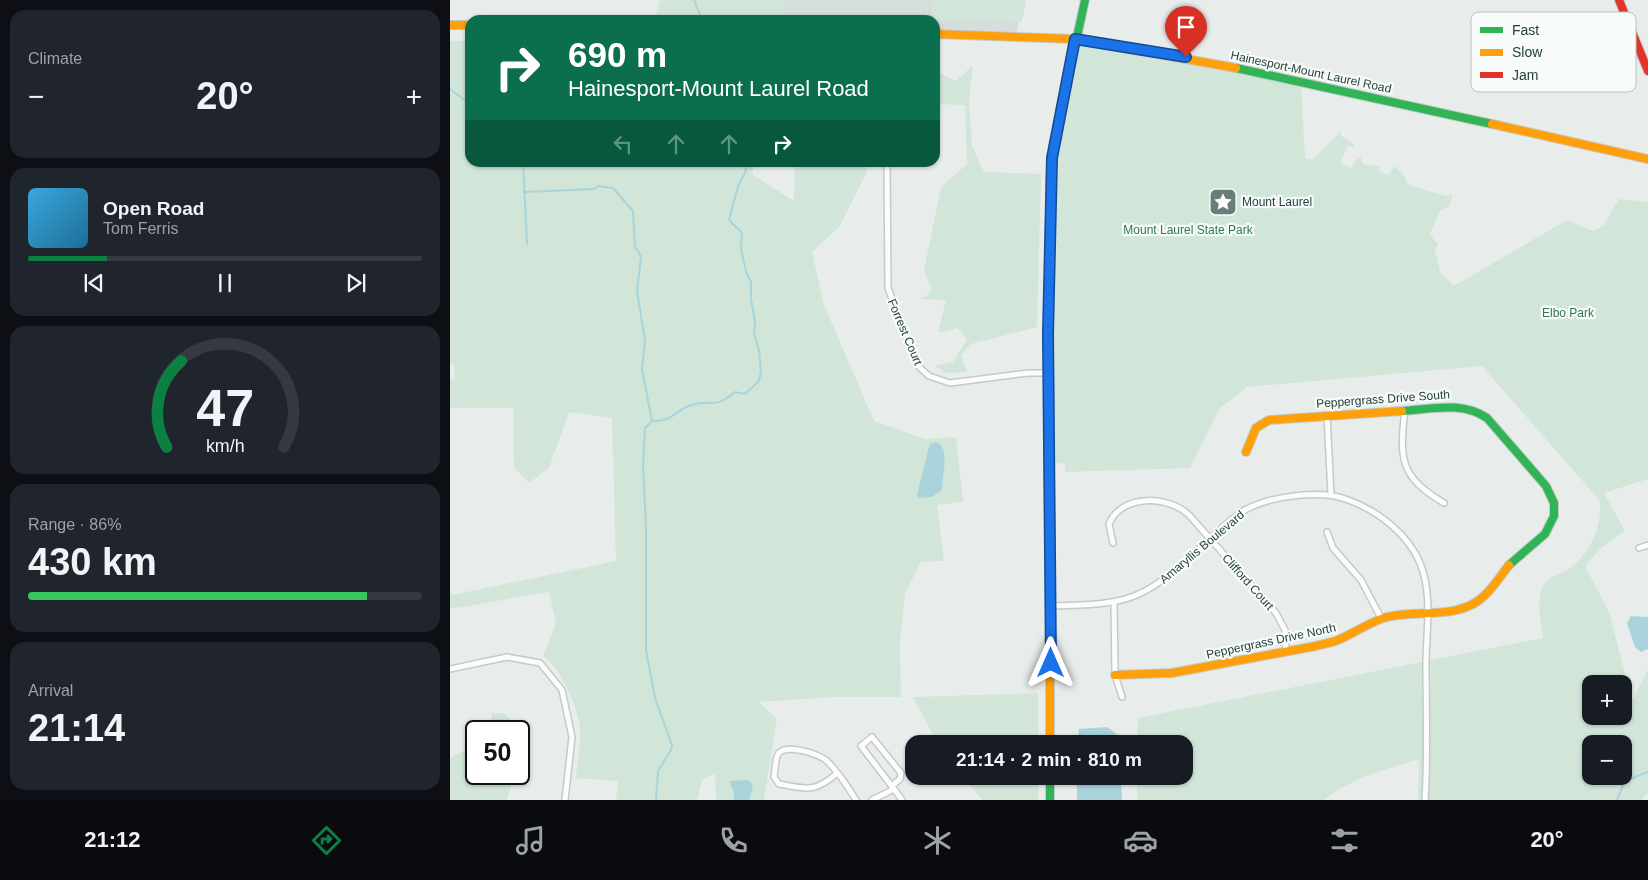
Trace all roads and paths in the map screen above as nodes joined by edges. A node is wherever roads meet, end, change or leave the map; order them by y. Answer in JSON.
{"nodes":[{"id":1,"x":1084,"y":0,"type":"edge"},
{"id":2,"x":1619,"y":0,"type":"edge"},
{"id":3,"x":1624,"y":12,"type":"edge"},
{"id":4,"x":450,"y":25,"type":"edge"},
{"id":5,"x":465,"y":25,"type":"edge"},
{"id":6,"x":940,"y":34,"type":"edge"},
{"id":7,"x":1075,"y":39,"type":"junction"},
{"id":8,"x":1636,"y":42,"type":"edge"},
{"id":9,"x":1648,"y":71,"type":"edge"},
{"id":10,"x":1648,"y":158,"type":"edge"},
{"id":11,"x":887,"y":167,"type":"edge"},
{"id":12,"x":1049,"y":373,"type":"junction"},
{"id":13,"x":1405,"y":410,"type":"junction"},
{"id":14,"x":1327,"y":415,"type":"junction"},
{"id":15,"x":1246,"y":452,"type":"dead end"},
{"id":16,"x":1331,"y":495,"type":"junction"},
{"id":17,"x":1444,"y":503,"type":"dead end"},
{"id":18,"x":1327,"y":532,"type":"dead end"},
{"id":19,"x":1211,"y":539,"type":"junction"},
{"id":20,"x":1113,"y":543,"type":"dead end"},
{"id":21,"x":1648,"y":545,"type":"edge"},
{"id":22,"x":1639,"y":548,"type":"dead end"},
{"id":23,"x":1114,"y":604,"type":"junction"},
{"id":24,"x":1051,"y":606,"type":"junction"},
{"id":25,"x":1427,"y":612,"type":"junction"},
{"id":26,"x":1381,"y":618,"type":"junction"},
{"id":27,"x":1286,"y":651,"type":"junction"},
{"id":28,"x":450,"y":669,"type":"edge"},
{"id":29,"x":1115,"y":675,"type":"junction"},
{"id":30,"x":1122,"y":697,"type":"dead end"},
{"id":31,"x":1050,"y":735,"type":"edge"},
{"id":32,"x":837,"y":773,"type":"junction"},
{"id":33,"x":1050,"y":785,"type":"edge"},
{"id":34,"x":893,"y":788,"type":"junction"},
{"id":35,"x":565,"y":800,"type":"edge"},
{"id":36,"x":856,"y":800,"type":"edge"},
{"id":37,"x":872,"y":800,"type":"edge"},
{"id":38,"x":902,"y":800,"type":"edge"},
{"id":39,"x":1050,"y":800,"type":"edge"},
{"id":40,"x":1425,"y":800,"type":"edge"}],
"edges":[{"from":1,"to":7,"type":"main road"},
{"from":2,"to":3,"type":"main road"},
{"from":4,"to":5,"type":"main road"},
{"from":6,"to":7,"type":"main road","name":"Hainesport-Mount Laurel Road"},
{"from":7,"to":10,"type":"main road","name":"Hainesport-Mount Laurel Road"},
{"from":7,"to":12,"type":"main road"},
{"from":8,"to":9,"type":"main road"},
{"from":11,"to":12,"type":"street","name":"Forrest Court"},
{"from":12,"to":24,"type":"main road"},
{"from":13,"to":14,"type":"main road","name":"Peppergrass Drive South"},
{"from":13,"to":17,"type":"street"},
{"from":13,"to":25,"type":"main road","name":"Peppergrass Drive South"},
{"from":14,"to":15,"type":"main road","name":"Peppergrass Drive South"},
{"from":14,"to":16,"type":"street"},
{"from":16,"to":19,"type":"street","name":"Amaryllis Boulevard"},
{"from":16,"to":25,"type":"street","name":"Amaryllis Boulevard"},
{"from":18,"to":26,"type":"street"},
{"from":19,"to":20,"type":"street","name":"Clifford Court"},
{"from":19,"to":23,"type":"street","name":"Amaryllis Boulevard"},
{"from":19,"to":27,"type":"street","name":"Clifford Court"},
{"from":21,"to":22,"type":"street"},
{"from":23,"to":24,"type":"street","name":"Amaryllis Boulevard"},
{"from":23,"to":29,"type":"street"},
{"from":24,"to":31,"type":"main road"},
{"from":25,"to":26,"type":"main road","name":"Peppergrass Drive North"},
{"from":25,"to":40,"type":"street","name":"Amaryllis Boulevard"},
{"from":26,"to":27,"type":"main road","name":"Peppergrass Drive North"},
{"from":27,"to":29,"type":"main road","name":"Peppergrass Drive North"},
{"from":28,"to":35,"type":"street"},
{"from":29,"to":30,"type":"street"},
{"from":32,"to":32,"type":"street"},
{"from":32,"to":36,"type":"street"},
{"from":33,"to":39,"type":"main road"},
{"from":34,"to":34,"type":"street"},
{"from":34,"to":37,"type":"street"},
{"from":34,"to":38,"type":"street"}]}
